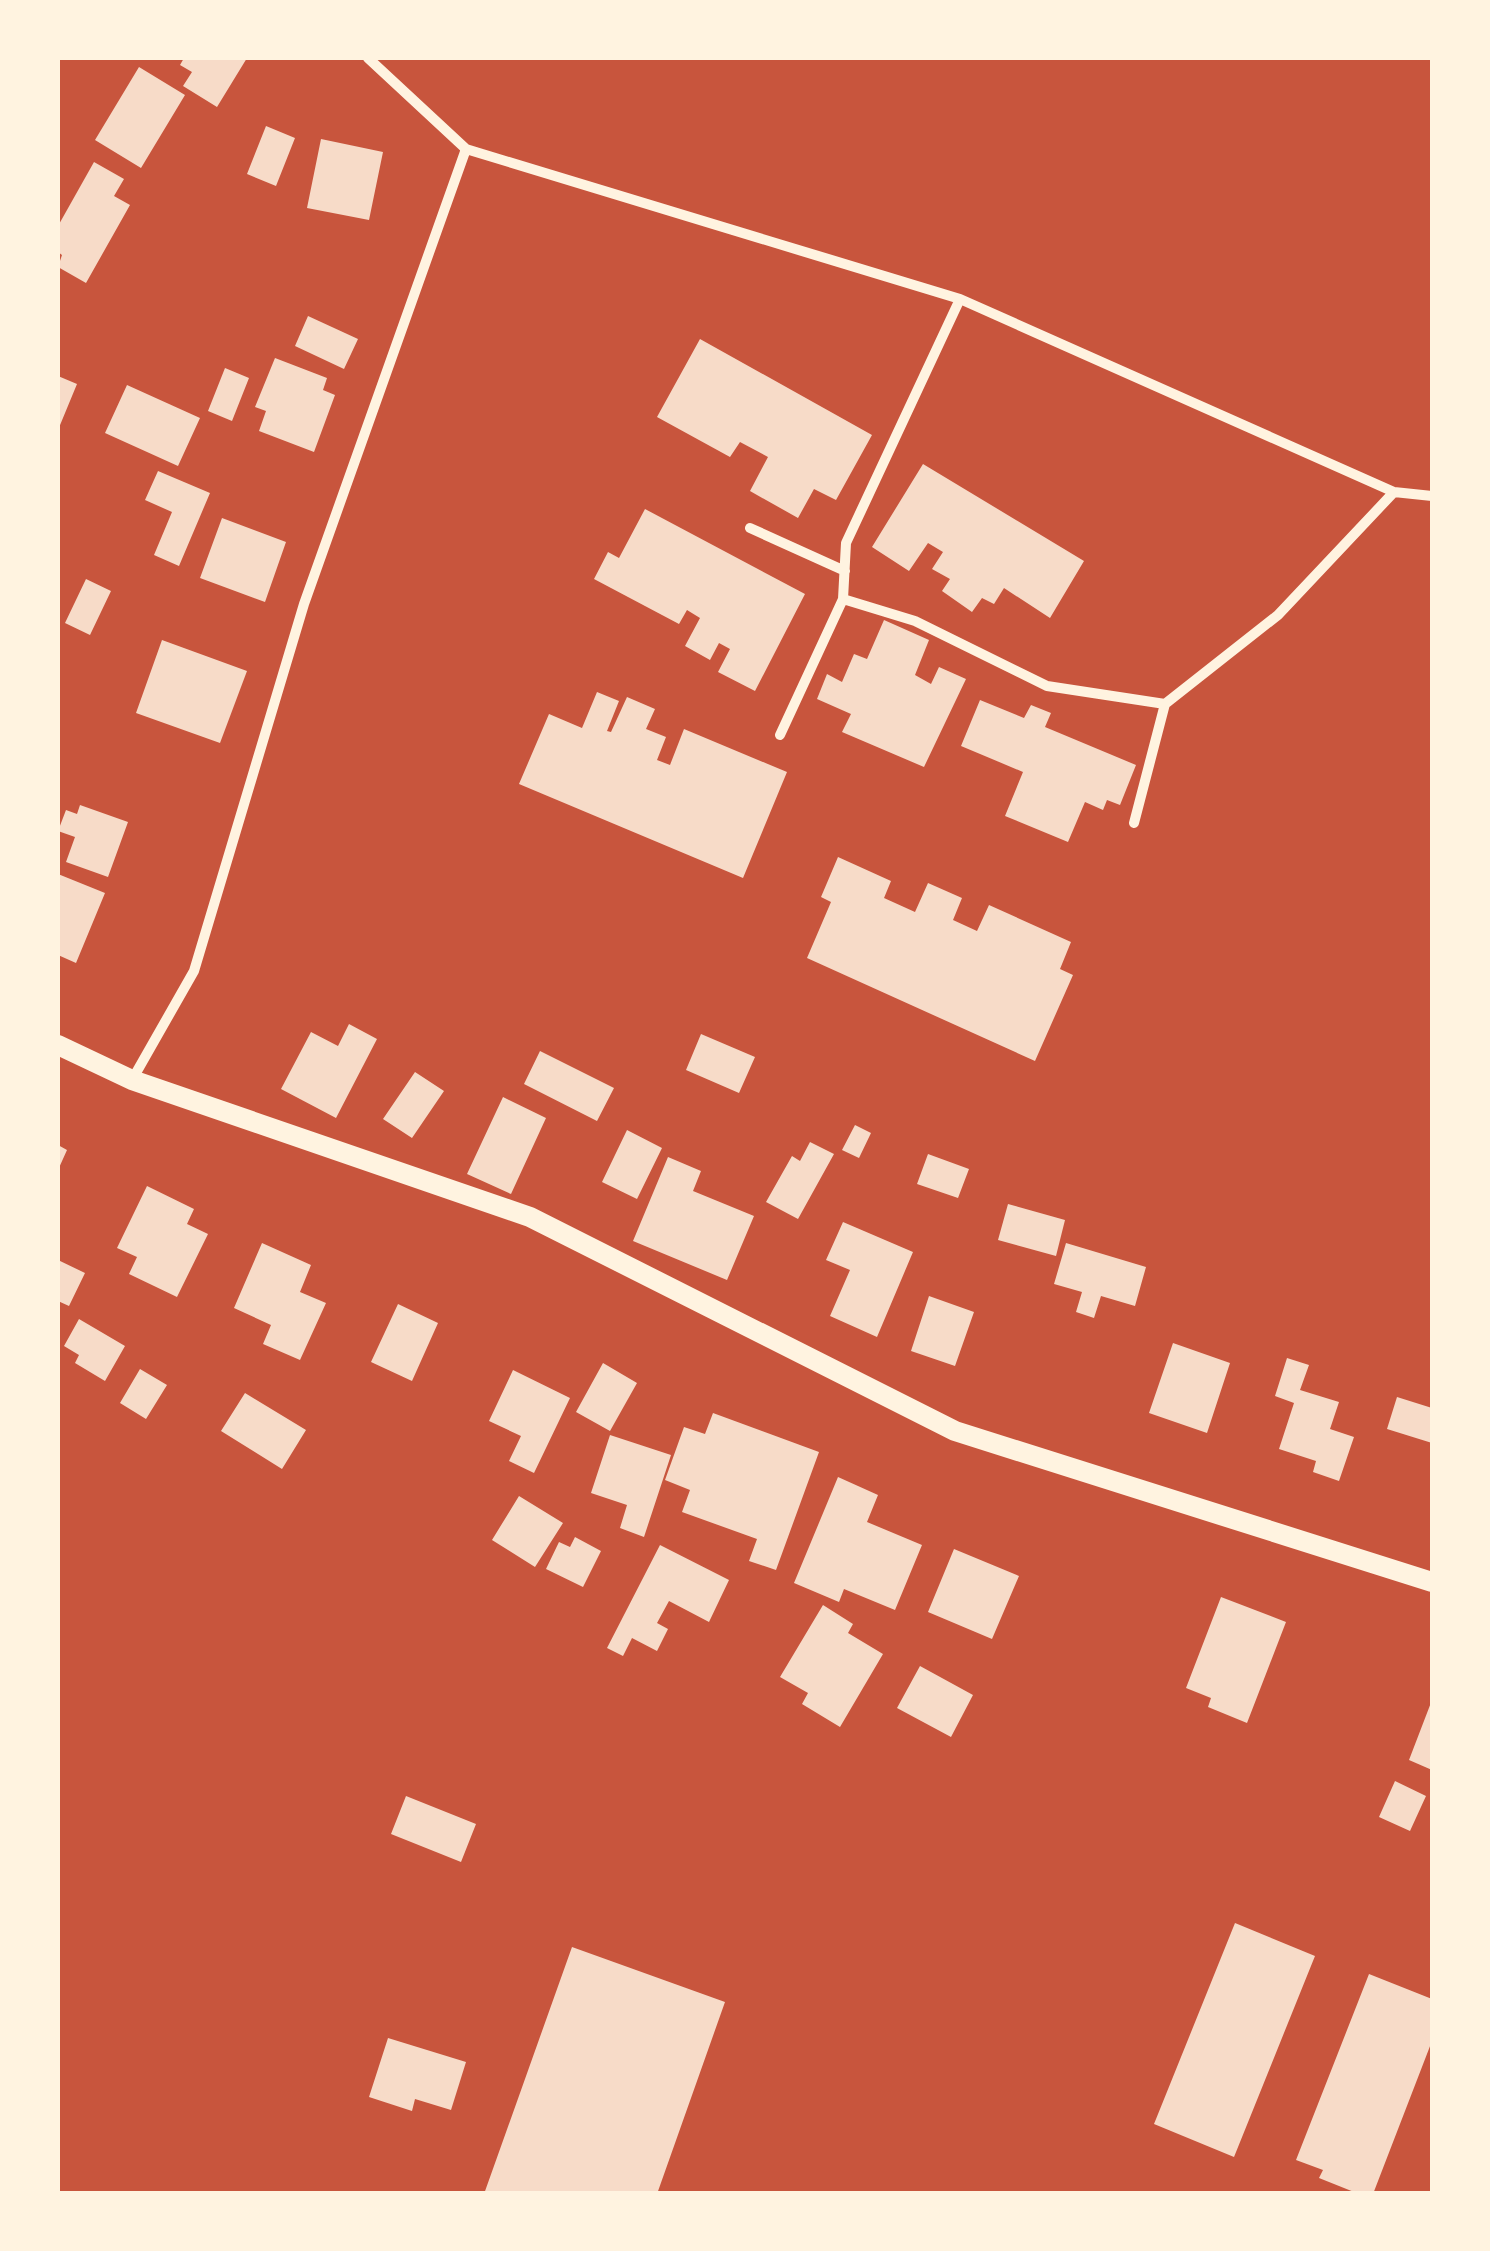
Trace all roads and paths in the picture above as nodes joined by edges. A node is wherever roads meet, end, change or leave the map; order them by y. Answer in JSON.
{"nodes":[{"id":1,"x":368,"y":58,"type":"edge"},
{"id":2,"x":466,"y":149,"type":"junction"},
{"id":3,"x":960,"y":299,"type":"junction"},
{"id":4,"x":1394,"y":492,"type":"junction"},
{"id":5,"x":1432,"y":496,"type":"edge"},
{"id":6,"x":750,"y":528,"type":"dead end"},
{"id":7,"x":845,"y":570,"type":"junction"},
{"id":8,"x":843,"y":599,"type":"junction"},
{"id":9,"x":1164,"y":704,"type":"junction"},
{"id":10,"x":780,"y":735,"type":"dead end"},
{"id":11,"x":1134,"y":822,"type":"dead end"},
{"id":12,"x":58,"y":1045,"type":"edge"},
{"id":13,"x":132,"y":1080,"type":"junction"},
{"id":14,"x":1432,"y":1582,"type":"edge"}],
"edges":[{"from":1,"to":2,"type":"street"},
{"from":2,"to":3,"type":"street"},
{"from":2,"to":13,"type":"street"},
{"from":3,"to":4,"type":"street"},
{"from":3,"to":7,"type":"street"},
{"from":4,"to":5,"type":"street"},
{"from":4,"to":9,"type":"street"},
{"from":6,"to":7,"type":"street"},
{"from":7,"to":8,"type":"street"},
{"from":8,"to":9,"type":"street"},
{"from":8,"to":10,"type":"street"},
{"from":9,"to":11,"type":"street"},
{"from":12,"to":13,"type":"main road"},
{"from":13,"to":14,"type":"main road"}]}
